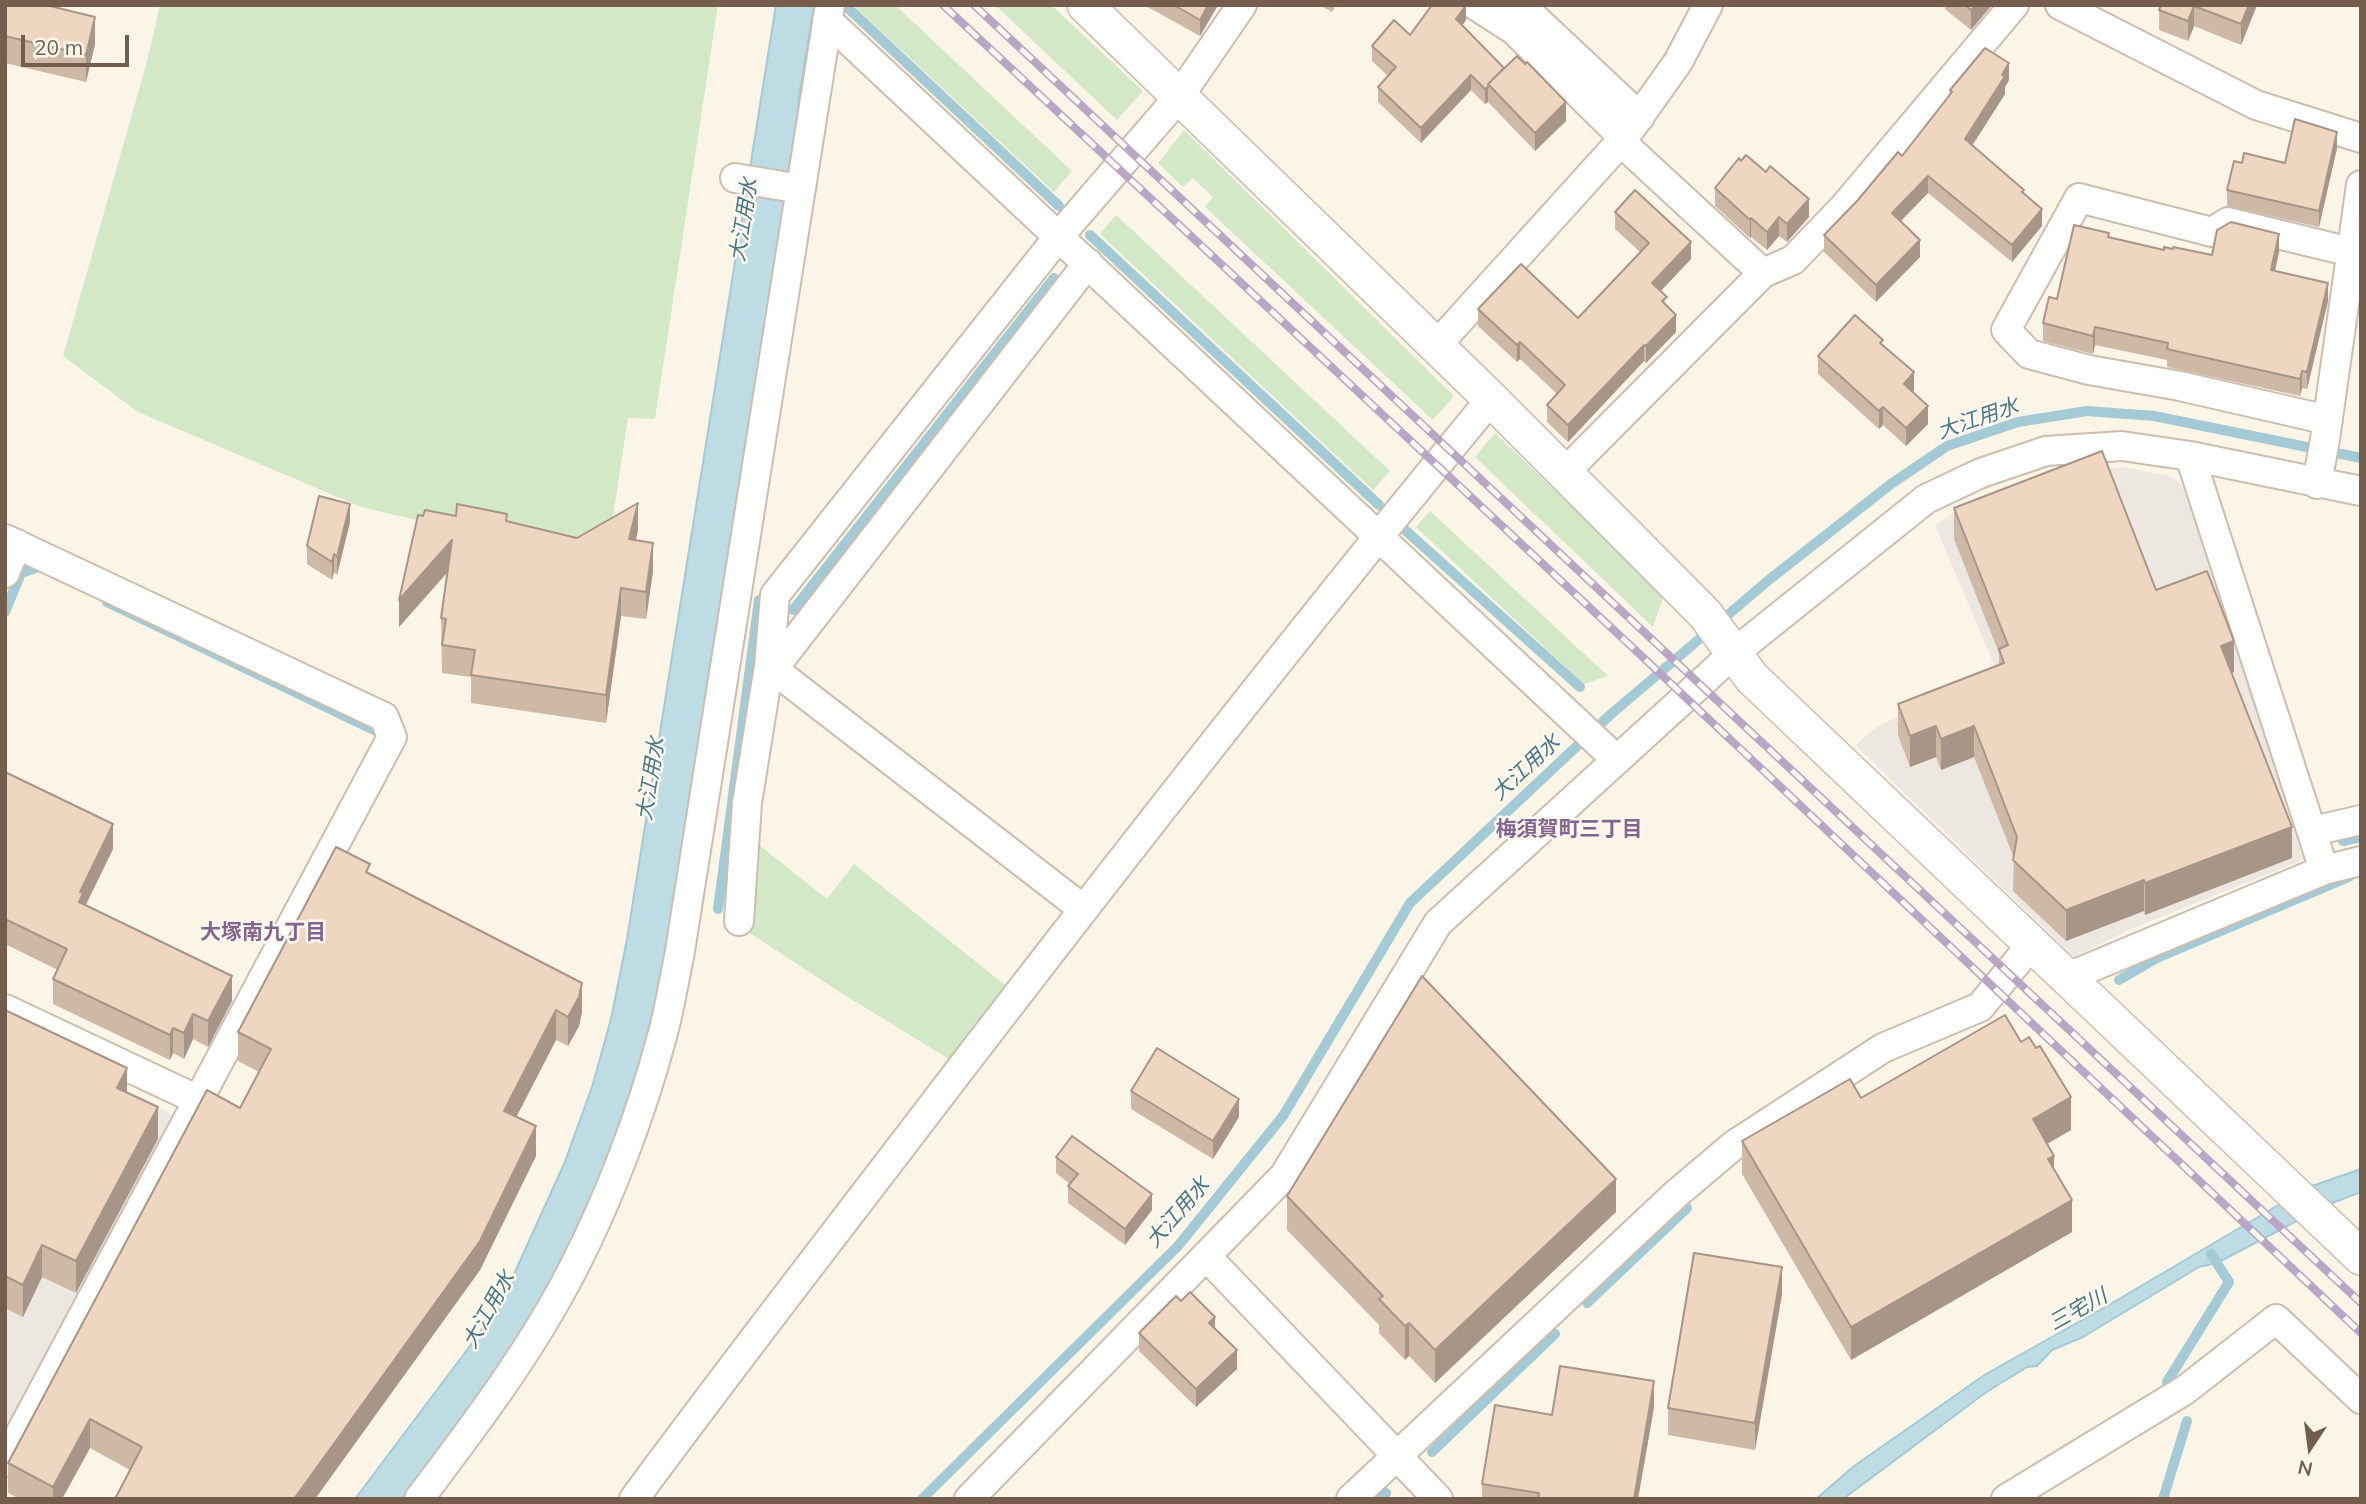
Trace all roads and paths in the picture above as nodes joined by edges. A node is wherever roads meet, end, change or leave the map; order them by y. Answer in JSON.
{"nodes":[{"id":1,"x":1085,"y":5,"type":"edge"},
{"id":2,"x":1242,"y":5,"type":"edge"},
{"id":3,"x":1475,"y":5,"type":"edge"},
{"id":4,"x":1516,"y":5,"type":"edge"},
{"id":5,"x":1708,"y":5,"type":"edge"},
{"id":6,"x":2014,"y":5,"type":"edge"},
{"id":7,"x":2060,"y":5,"type":"edge"},
{"id":8,"x":829,"y":13,"type":"edge"},
{"id":9,"x":1178,"y":98,"type":"junction"},
{"id":10,"x":1628,"y":132,"type":"junction"},
{"id":11,"x":2361,"y":138,"type":"edge"},
{"id":12,"x":738,"y":178,"type":"dead end"},
{"id":13,"x":2361,"y":185,"type":"edge"},
{"id":14,"x":798,"y":189,"type":"junction"},
{"id":15,"x":1059,"y":236,"type":"junction"},
{"id":16,"x":2351,"y":252,"type":"junction"},
{"id":17,"x":1088,"y":263,"type":"junction"},
{"id":18,"x":1763,"y":273,"type":"junction"},
{"id":19,"x":1435,"y":347,"type":"junction"},
{"id":20,"x":1491,"y":399,"type":"junction"},
{"id":21,"x":2326,"y":430,"type":"junction"},
{"id":22,"x":2190,"y":456,"type":"junction"},
{"id":23,"x":1564,"y":473,"type":"junction"},
{"id":24,"x":2318,"y":478,"type":"junction"},
{"id":25,"x":2361,"y":491,"type":"edge"},
{"id":26,"x":1378,"y":536,"type":"junction"},
{"id":27,"x":11,"y":541,"type":"edge"},
{"id":28,"x":5,"y":573,"type":"edge"},
{"id":29,"x":1721,"y":636,"type":"junction"},
{"id":30,"x":771,"y":668,"type":"junction"},
{"id":31,"x":1611,"y":754,"type":"junction"},
{"id":32,"x":2361,"y":820,"type":"edge"},
{"id":33,"x":2313,"y":831,"type":"junction"},
{"id":34,"x":2361,"y":861,"type":"edge"},
{"id":35,"x":2324,"y":870,"type":"junction"},
{"id":36,"x":1083,"y":909,"type":"junction"},
{"id":37,"x":739,"y":921,"type":"dead end"},
{"id":38,"x":2032,"y":944,"type":"junction"},
{"id":39,"x":2068,"y":977,"type":"junction"},
{"id":40,"x":5,"y":1009,"type":"edge"},
{"id":41,"x":198,"y":1101,"type":"junction"},
{"id":42,"x":1207,"y":1257,"type":"junction"},
{"id":43,"x":2361,"y":1257,"type":"edge"},
{"id":44,"x":2361,"y":1399,"type":"edge"},
{"id":45,"x":1398,"y":1455,"type":"junction"},
{"id":46,"x":5,"y":1462,"type":"edge"},
{"id":47,"x":1425,"y":1494,"type":"edge"},
{"id":48,"x":419,"y":1499,"type":"edge"},
{"id":49,"x":634,"y":1499,"type":"edge"},
{"id":50,"x":969,"y":1499,"type":"edge"},
{"id":51,"x":1351,"y":1499,"type":"edge"},
{"id":52,"x":2006,"y":1499,"type":"edge"}],
"edges":[{"from":1,"to":9,"type":"street"},
{"from":2,"to":9,"type":"street"},
{"from":3,"to":10,"type":"street"},
{"from":4,"to":10,"type":"street"},
{"from":5,"to":10,"type":"street"},
{"from":6,"to":18,"type":"street"},
{"from":7,"to":11,"type":"street"},
{"from":8,"to":14,"type":"street"},
{"from":8,"to":15,"type":"street"},
{"from":9,"to":15,"type":"street"},
{"from":9,"to":19,"type":"street"},
{"from":10,"to":18,"type":"street"},
{"from":10,"to":19,"type":"street"},
{"from":12,"to":14,"type":"street"},
{"from":13,"to":16,"type":"street"},
{"from":14,"to":48,"type":"street"},
{"from":15,"to":17,"type":"street"},
{"from":15,"to":30,"type":"street"},
{"from":16,"to":21,"type":"street"},
{"from":16,"to":21,"type":"street"},
{"from":17,"to":26,"type":"street"},
{"from":17,"to":30,"type":"street"},
{"from":18,"to":23,"type":"street"},
{"from":19,"to":20,"type":"street"},
{"from":20,"to":23,"type":"street"},
{"from":20,"to":26,"type":"street"},
{"from":21,"to":24,"type":"street"},
{"from":22,"to":24,"type":"street"},
{"from":22,"to":29,"type":"street"},
{"from":22,"to":33,"type":"street"},
{"from":23,"to":29,"type":"street"},
{"from":24,"to":25,"type":"street"},
{"from":26,"to":31,"type":"street"},
{"from":26,"to":36,"type":"street"},
{"from":27,"to":28,"type":"street"},
{"from":27,"to":41,"type":"street"},
{"from":29,"to":31,"type":"street"},
{"from":29,"to":38,"type":"street"},
{"from":30,"to":36,"type":"street"},
{"from":30,"to":37,"type":"street"},
{"from":31,"to":42,"type":"street"},
{"from":32,"to":33,"type":"street"},
{"from":33,"to":35,"type":"street"},
{"from":34,"to":35,"type":"street"},
{"from":35,"to":39,"type":"street"},
{"from":36,"to":49,"type":"street"},
{"from":38,"to":39,"type":"street"},
{"from":38,"to":45,"type":"street"},
{"from":39,"to":43,"type":"street"},
{"from":40,"to":41,"type":"street"},
{"from":41,"to":46,"type":"street"},
{"from":42,"to":45,"type":"street"},
{"from":42,"to":50,"type":"street"},
{"from":44,"to":52,"type":"street"},
{"from":45,"to":47,"type":"street"},
{"from":45,"to":51,"type":"street"}]}
